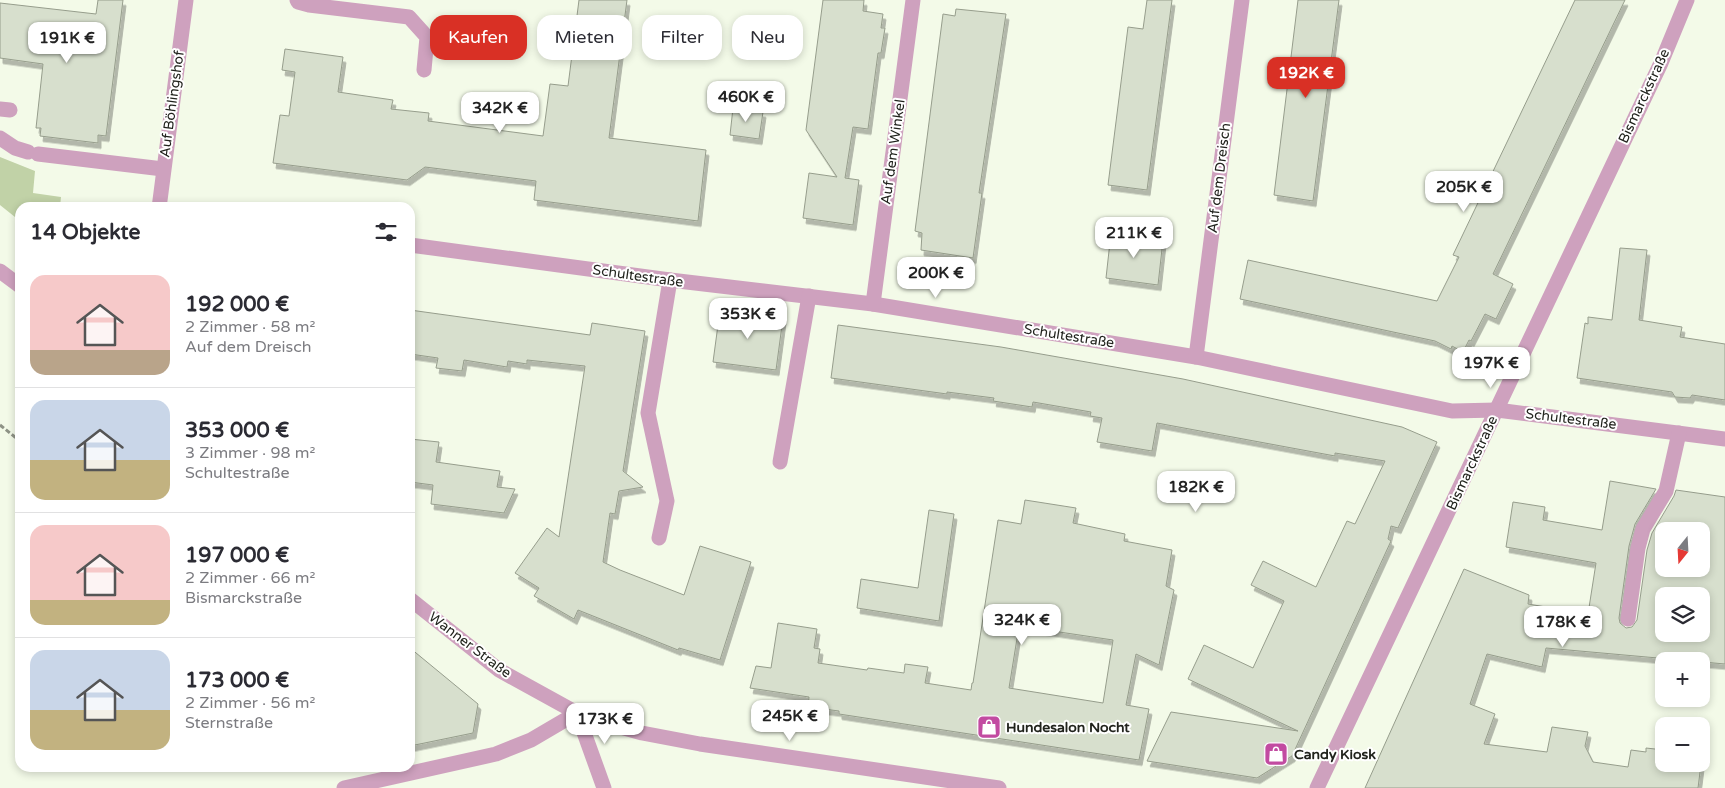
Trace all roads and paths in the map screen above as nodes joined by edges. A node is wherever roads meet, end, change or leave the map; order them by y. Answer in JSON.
{"nodes":[{"id":1,"x":186,"y":0,"type":"edge"},
{"id":2,"x":297,"y":0,"type":"edge"},
{"id":3,"x":914,"y":0,"type":"edge"},
{"id":4,"x":1242,"y":0,"type":"edge"},
{"id":5,"x":1687,"y":0,"type":"edge"},
{"id":6,"x":424,"y":70,"type":"dead end"},
{"id":7,"x":0,"y":138,"type":"edge"},
{"id":8,"x":163,"y":169,"type":"junction"},
{"id":9,"x":159,"y":202,"type":"edge"},
{"id":10,"x":415,"y":246,"type":"edge"},
{"id":11,"x":0,"y":271,"type":"edge"},
{"id":12,"x":670,"y":280,"type":"junction"},
{"id":13,"x":15,"y":282,"type":"edge"},
{"id":14,"x":809,"y":296,"type":"junction"},
{"id":15,"x":873,"y":304,"type":"junction"},
{"id":16,"x":1196,"y":357,"type":"junction"},
{"id":17,"x":1497,"y":410,"type":"junction"},
{"id":18,"x":0,"y":425,"type":"edge"},
{"id":19,"x":1679,"y":433,"type":"junction"},
{"id":20,"x":15,"y":437,"type":"edge"},
{"id":21,"x":1725,"y":439,"type":"edge"},
{"id":22,"x":780,"y":462,"type":"dead end"},
{"id":23,"x":659,"y":538,"type":"dead end"},
{"id":24,"x":415,"y":603,"type":"edge"},
{"id":25,"x":1628,"y":619,"type":"dead end"},
{"id":26,"x":577,"y":712,"type":"junction"},
{"id":27,"x":344,"y":788,"type":"edge"},
{"id":28,"x":604,"y":788,"type":"edge"},
{"id":29,"x":999,"y":788,"type":"edge"},
{"id":30,"x":1317,"y":788,"type":"edge"}],
"edges":[{"from":1,"to":8,"type":"street","name":"Auf Böhlingshof"},
{"from":2,"to":6,"type":"street"},
{"from":3,"to":15,"type":"street","name":"Auf dem Winkel"},
{"from":4,"to":16,"type":"street","name":"Auf dem Dreisch"},
{"from":5,"to":17,"type":"street","name":"Bismarckstraße"},
{"from":7,"to":8,"type":"street"},
{"from":8,"to":9,"type":"street","name":"Auf Böhlingshof"},
{"from":10,"to":12,"type":"street","name":"Schultestraße"},
{"from":11,"to":13,"type":"street"},
{"from":12,"to":14,"type":"street","name":"Schultestraße"},
{"from":12,"to":23,"type":"street"},
{"from":14,"to":15,"type":"street","name":"Schultestraße"},
{"from":14,"to":22,"type":"street"},
{"from":15,"to":16,"type":"street","name":"Schultestraße"},
{"from":16,"to":17,"type":"street","name":"Schultestraße"},
{"from":17,"to":19,"type":"street","name":"Schultestraße"},
{"from":17,"to":30,"type":"street","name":"Bismarckstraße"},
{"from":18,"to":20,"type":"path"},
{"from":19,"to":21,"type":"street","name":"Schultestraße"},
{"from":19,"to":25,"type":"street"},
{"from":24,"to":26,"type":"street","name":"Wanner Straße"},
{"from":26,"to":27,"type":"street"},
{"from":26,"to":28,"type":"street"},
{"from":26,"to":29,"type":"street","name":"Wanner Straße"}]}
